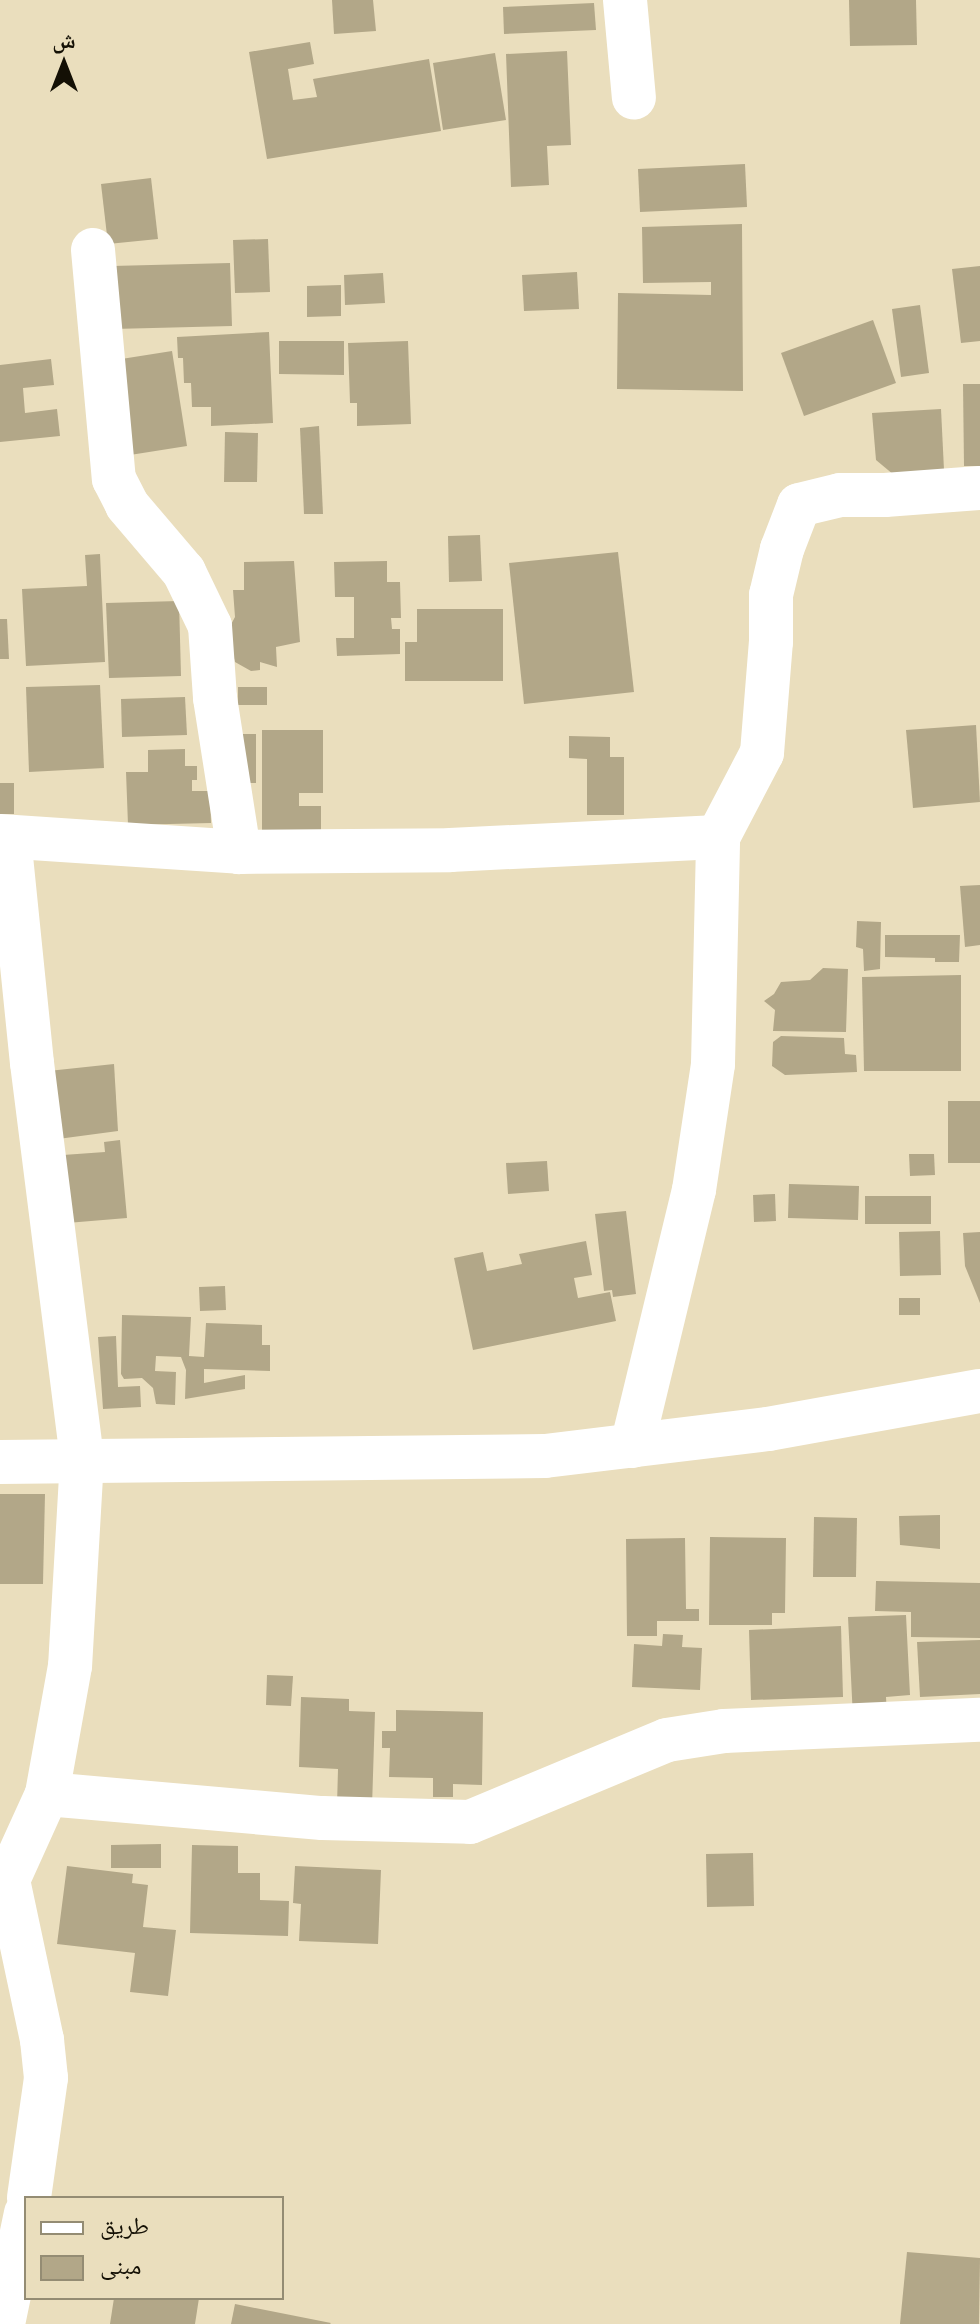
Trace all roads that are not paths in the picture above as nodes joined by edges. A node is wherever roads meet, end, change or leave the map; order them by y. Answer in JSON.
{"nodes":[{"id":1,"x":625,"y":0,"type":"edge"},
{"id":2,"x":634,"y":98,"type":"dead end"},
{"id":3,"x":93,"y":250,"type":"dead end"},
{"id":4,"x":980,"y":488,"type":"edge"},
{"id":5,"x":4,"y":837,"type":"edge"},
{"id":6,"x":718,"y":837,"type":"junction"},
{"id":7,"x":239,"y":852,"type":"junction"},
{"id":8,"x":980,"y":1391,"type":"edge"},
{"id":9,"x":632,"y":1446,"type":"junction"},
{"id":10,"x":82,"y":1459,"type":"junction"},
{"id":11,"x":0,"y":1462,"type":"edge"},
{"id":12,"x":980,"y":1720,"type":"edge"},
{"id":13,"x":47,"y":1794,"type":"junction"},
{"id":14,"x":4,"y":1880,"type":"edge"},
{"id":15,"x":29,"y":2196,"type":"edge"},
{"id":16,"x":24,"y":2223,"type":"edge"},
{"id":17,"x":3,"y":2324,"type":"edge"}],
"edges":[{"from":1,"to":2,"type":"street"},
{"from":3,"to":7,"type":"street"},
{"from":4,"to":6,"type":"street"},
{"from":5,"to":7,"type":"street"},
{"from":5,"to":10,"type":"street"},
{"from":6,"to":7,"type":"street"},
{"from":6,"to":9,"type":"street"},
{"from":8,"to":9,"type":"street"},
{"from":9,"to":10,"type":"street"},
{"from":10,"to":11,"type":"street"},
{"from":10,"to":13,"type":"street"},
{"from":12,"to":13,"type":"street"},
{"from":13,"to":14,"type":"street"},
{"from":14,"to":15,"type":"street"},
{"from":16,"to":17,"type":"street"}]}
